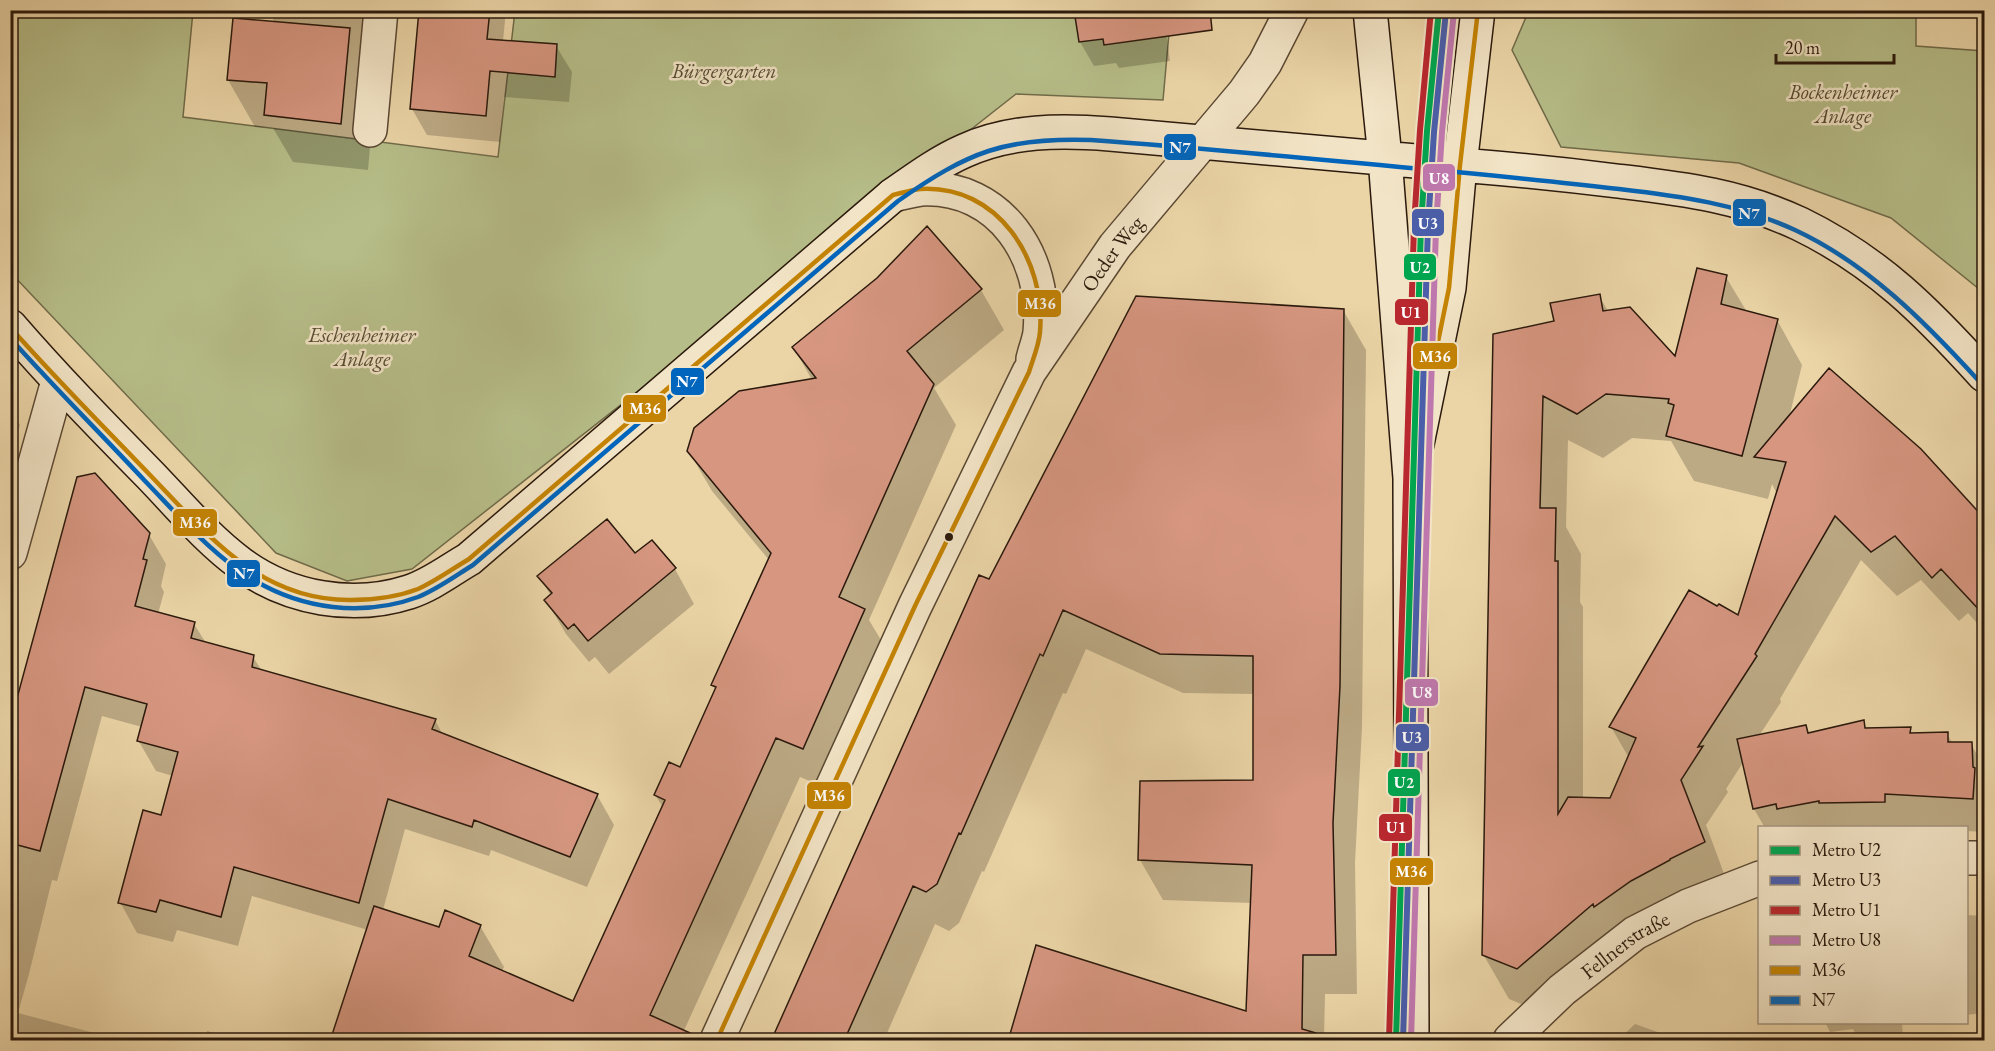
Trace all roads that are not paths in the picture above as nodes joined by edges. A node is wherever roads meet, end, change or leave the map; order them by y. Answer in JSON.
{"nodes":[{"id":1,"x":381,"y":10,"type":"edge"},
{"id":2,"x":1292,"y":10,"type":"edge"},
{"id":3,"x":1370,"y":10,"type":"edge"},
{"id":4,"x":1478,"y":10,"type":"edge"},
{"id":5,"x":370,"y":130,"type":"dead end"},
{"id":6,"x":1202,"y":142,"type":"junction"},
{"id":7,"x":1386,"y":158,"type":"junction"},
{"id":8,"x":1460,"y":165,"type":"junction"},
{"id":9,"x":893,"y":195,"type":"junction"},
{"id":10,"x":10,"y":326,"type":"edge"},
{"id":11,"x":1029,"y":372,"type":"junction"},
{"id":12,"x":1984,"y":375,"type":"edge"},
{"id":13,"x":57,"y":381,"type":"junction"},
{"id":14,"x":1410,"y":478,"type":"junction"},
{"id":15,"x":10,"y":553,"type":"edge"},
{"id":16,"x":1968,"y":858,"type":"edge"},
{"id":17,"x":1984,"y":858,"type":"edge"},
{"id":18,"x":1758,"y":879,"type":"edge"},
{"id":19,"x":1522,"y":1033,"type":"edge"},
{"id":20,"x":717,"y":1041,"type":"edge"},
{"id":21,"x":1412,"y":1041,"type":"edge"}],
"edges":[{"from":1,"to":5,"type":"main road"},
{"from":2,"to":6,"type":"main road","name":"Oeder Weg"},
{"from":3,"to":7,"type":"main road"},
{"from":4,"to":8,"type":"main road"},
{"from":6,"to":7,"type":"main road"},
{"from":6,"to":9,"type":"main road"},
{"from":6,"to":11,"type":"main road","name":"Oeder Weg"},
{"from":7,"to":8,"type":"main road"},
{"from":7,"to":14,"type":"main road"},
{"from":8,"to":12,"type":"main road"},
{"from":8,"to":14,"type":"main road"},
{"from":9,"to":11,"type":"main road","name":"Oeder Weg"},
{"from":9,"to":13,"type":"main road"},
{"from":10,"to":13,"type":"main road"},
{"from":11,"to":20,"type":"main road","name":"Oeder Weg"},
{"from":13,"to":15,"type":"main road"},
{"from":14,"to":21,"type":"main road"},
{"from":16,"to":17,"type":"main road"},
{"from":18,"to":19,"type":"main road","name":"Fellnerstraße"}]}
